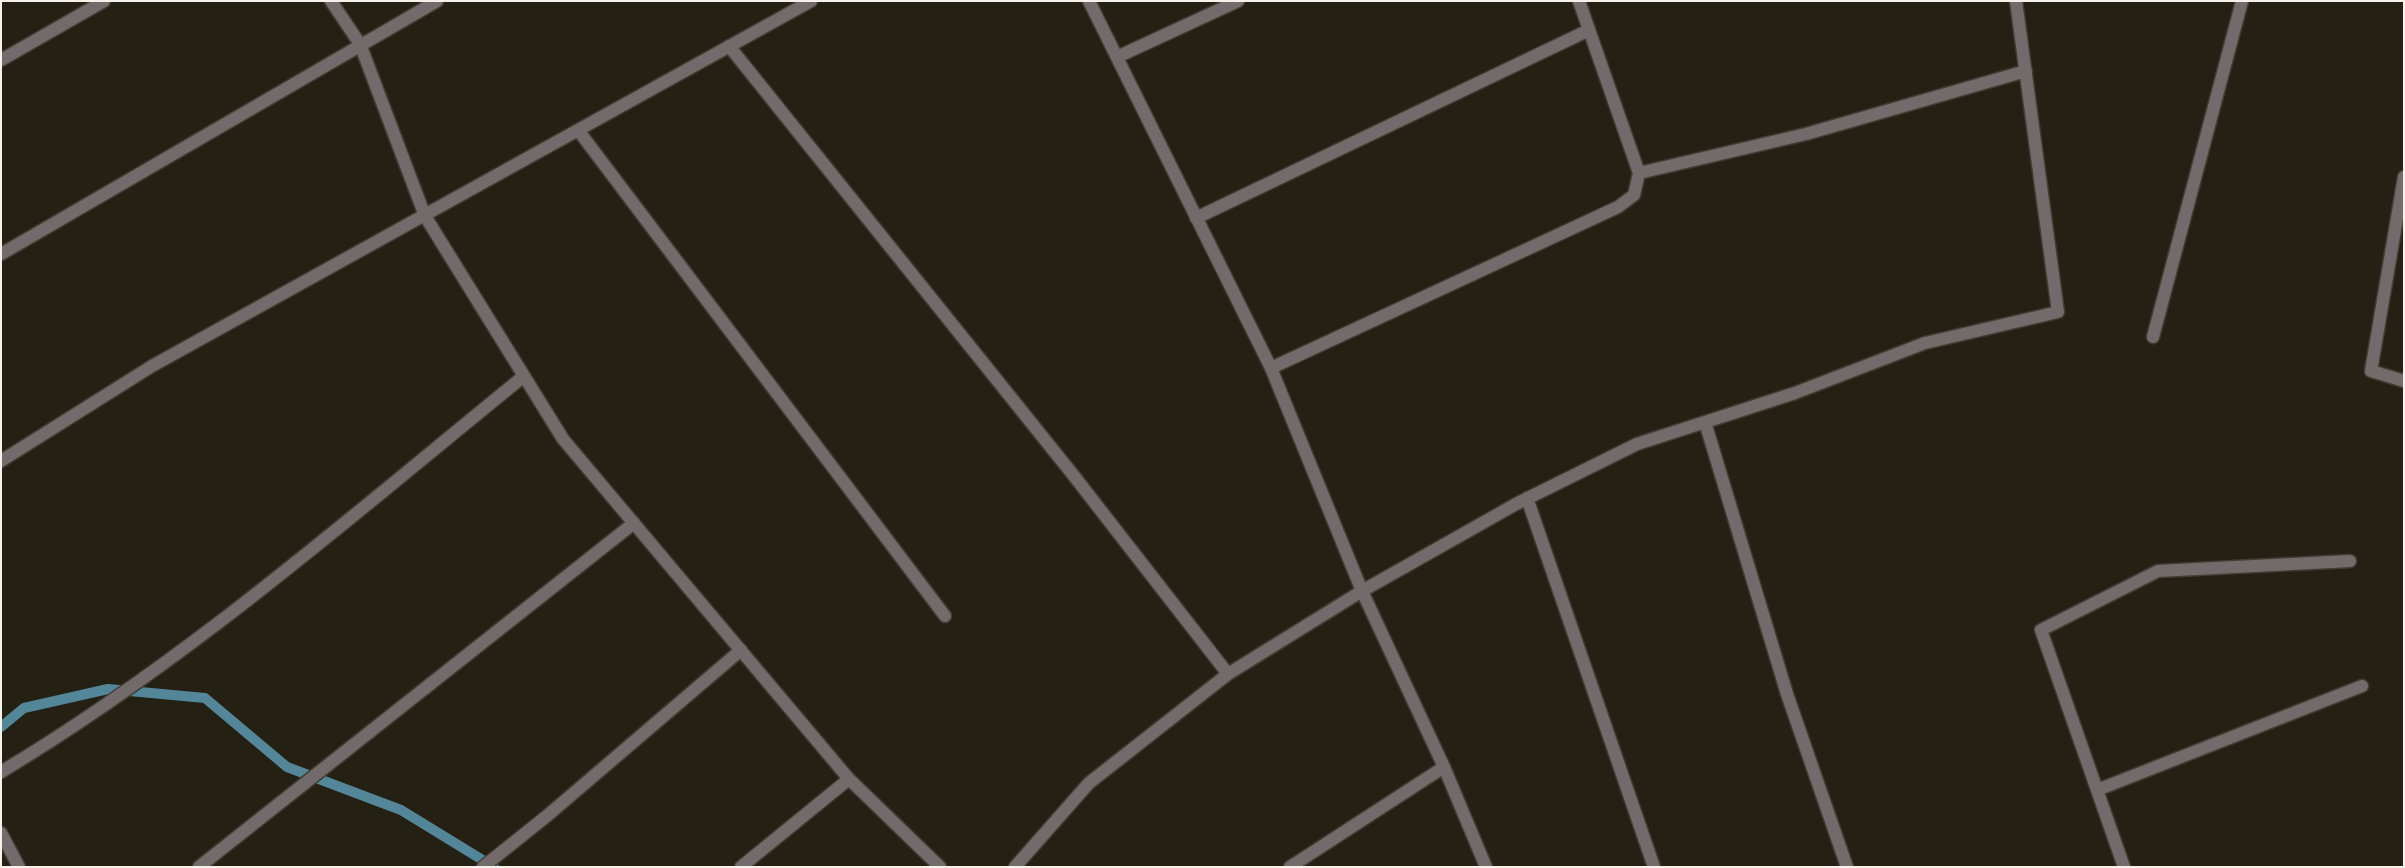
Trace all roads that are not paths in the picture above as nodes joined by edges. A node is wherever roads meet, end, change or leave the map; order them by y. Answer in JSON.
{"nodes":[{"id":1,"x":104,"y":1,"type":"edge"},
{"id":2,"x":331,"y":1,"type":"edge"},
{"id":3,"x":437,"y":1,"type":"edge"},
{"id":4,"x":811,"y":1,"type":"edge"},
{"id":5,"x":1089,"y":1,"type":"edge"},
{"id":6,"x":1238,"y":1,"type":"edge"},
{"id":7,"x":1578,"y":1,"type":"edge"},
{"id":8,"x":2016,"y":1,"type":"edge"},
{"id":9,"x":2242,"y":1,"type":"edge"},
{"id":10,"x":1589,"y":30,"type":"junction"},
{"id":11,"x":360,"y":44,"type":"junction"},
{"id":12,"x":729,"y":46,"type":"junction"},
{"id":13,"x":1116,"y":57,"type":"junction"},
{"id":14,"x":1,"y":60,"type":"edge"},
{"id":15,"x":2026,"y":71,"type":"junction"},
{"id":16,"x":578,"y":130,"type":"junction"},
{"id":17,"x":1639,"y":173,"type":"junction"},
{"id":18,"x":2404,"y":177,"type":"edge"},
{"id":19,"x":425,"y":216,"type":"junction"},
{"id":20,"x":1196,"y":218,"type":"junction"},
{"id":21,"x":1,"y":254,"type":"edge"},
{"id":22,"x":2153,"y":337,"type":"dead end"},
{"id":23,"x":1271,"y":368,"type":"junction"},
{"id":24,"x":524,"y":376,"type":"junction"},
{"id":25,"x":2404,"y":381,"type":"edge"},
{"id":26,"x":1705,"y":422,"type":"junction"},
{"id":27,"x":1,"y":461,"type":"edge"},
{"id":28,"x":1527,"y":498,"type":"junction"},
{"id":29,"x":634,"y":523,"type":"junction"},
{"id":30,"x":2350,"y":561,"type":"dead end"},
{"id":31,"x":1362,"y":590,"type":"junction"},
{"id":32,"x":945,"y":616,"type":"dead end"},
{"id":33,"x":741,"y":650,"type":"junction"},
{"id":34,"x":1228,"y":674,"type":"junction"},
{"id":35,"x":2362,"y":686,"type":"dead end"},
{"id":36,"x":1444,"y":767,"type":"junction"},
{"id":37,"x":1,"y":772,"type":"edge"},
{"id":38,"x":849,"y":779,"type":"junction"},
{"id":39,"x":2097,"y":790,"type":"junction"},
{"id":40,"x":1,"y":834,"type":"edge"},
{"id":41,"x":19,"y":867,"type":"edge"},
{"id":42,"x":199,"y":867,"type":"edge"},
{"id":43,"x":482,"y":867,"type":"edge"},
{"id":44,"x":741,"y":867,"type":"edge"},
{"id":45,"x":940,"y":867,"type":"edge"},
{"id":46,"x":1015,"y":867,"type":"edge"},
{"id":47,"x":1290,"y":867,"type":"edge"},
{"id":48,"x":1486,"y":867,"type":"edge"},
{"id":49,"x":1654,"y":867,"type":"edge"},
{"id":50,"x":1847,"y":867,"type":"edge"},
{"id":51,"x":2124,"y":867,"type":"edge"}],
"edges":[{"from":1,"to":14,"type":"street"},
{"from":2,"to":11,"type":"street"},
{"from":3,"to":11,"type":"street"},
{"from":4,"to":12,"type":"street"},
{"from":5,"to":13,"type":"street"},
{"from":6,"to":13,"type":"street"},
{"from":7,"to":10,"type":"street"},
{"from":8,"to":15,"type":"street"},
{"from":9,"to":22,"type":"street"},
{"from":10,"to":17,"type":"street"},
{"from":10,"to":20,"type":"street"},
{"from":11,"to":19,"type":"street"},
{"from":11,"to":21,"type":"street"},
{"from":12,"to":16,"type":"street"},
{"from":12,"to":34,"type":"street"},
{"from":13,"to":20,"type":"street"},
{"from":15,"to":17,"type":"street"},
{"from":15,"to":26,"type":"street"},
{"from":16,"to":19,"type":"street"},
{"from":16,"to":32,"type":"street"},
{"from":17,"to":23,"type":"street"},
{"from":18,"to":25,"type":"street"},
{"from":19,"to":24,"type":"street"},
{"from":19,"to":27,"type":"street"},
{"from":20,"to":23,"type":"street"},
{"from":23,"to":31,"type":"street"},
{"from":24,"to":29,"type":"street"},
{"from":24,"to":37,"type":"street"},
{"from":26,"to":28,"type":"street"},
{"from":26,"to":50,"type":"street"},
{"from":28,"to":31,"type":"street"},
{"from":28,"to":49,"type":"street"},
{"from":29,"to":33,"type":"street"},
{"from":29,"to":42,"type":"street"},
{"from":30,"to":39,"type":"street"},
{"from":31,"to":34,"type":"street"},
{"from":31,"to":36,"type":"street"},
{"from":33,"to":38,"type":"street"},
{"from":33,"to":43,"type":"street"},
{"from":34,"to":46,"type":"street"},
{"from":35,"to":39,"type":"street"},
{"from":36,"to":47,"type":"street"},
{"from":36,"to":48,"type":"street"},
{"from":38,"to":44,"type":"street"},
{"from":38,"to":45,"type":"street"},
{"from":39,"to":51,"type":"street"},
{"from":40,"to":41,"type":"street"}]}
